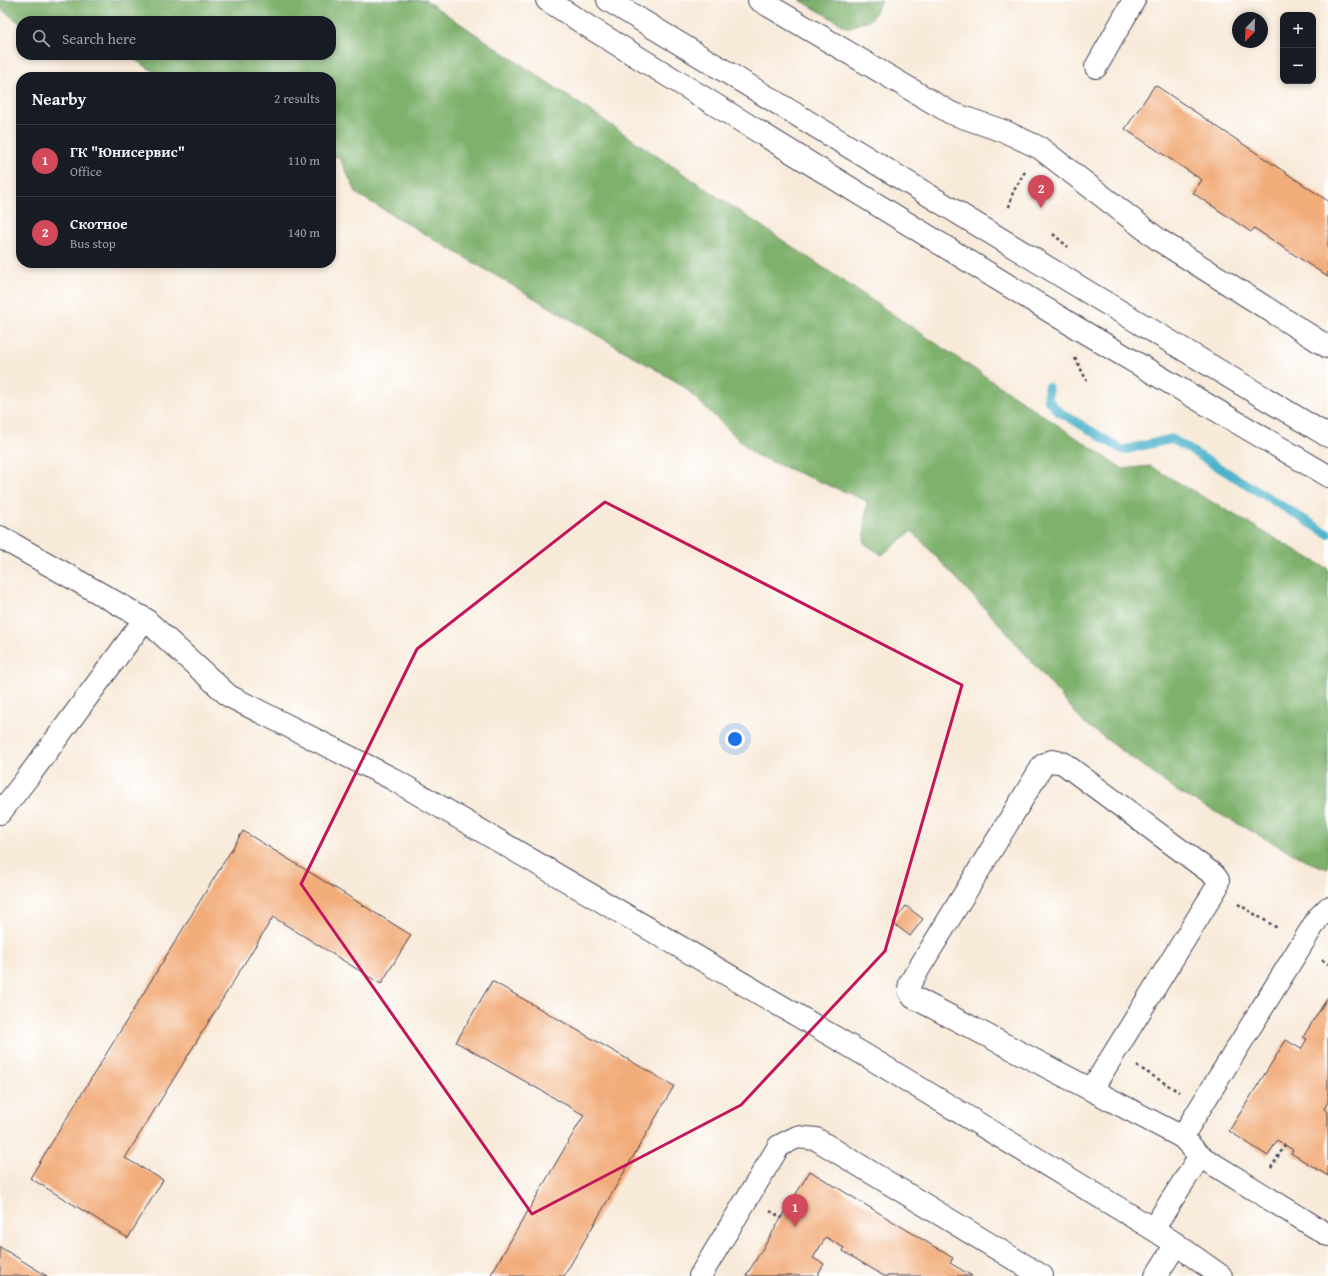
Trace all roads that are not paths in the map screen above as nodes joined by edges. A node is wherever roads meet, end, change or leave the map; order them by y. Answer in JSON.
{"nodes":[{"id":1,"x":547,"y":0,"type":"edge"},
{"id":2,"x":608,"y":0,"type":"edge"},
{"id":3,"x":759,"y":0,"type":"edge"},
{"id":4,"x":1134,"y":0,"type":"edge"},
{"id":5,"x":1096,"y":67,"type":"dead end"},
{"id":6,"x":1328,"y":347,"type":"edge"},
{"id":7,"x":1328,"y":436,"type":"edge"},
{"id":8,"x":1328,"y":476,"type":"edge"},
{"id":9,"x":0,"y":537,"type":"edge"},
{"id":10,"x":145,"y":619,"type":"junction"},
{"id":11,"x":0,"y":813,"type":"edge"},
{"id":12,"x":1328,"y":908,"type":"edge"},
{"id":13,"x":1092,"y":1089,"type":"junction"},
{"id":14,"x":1182,"y":1137,"type":"junction"},
{"id":15,"x":1200,"y":1156,"type":"junction"},
{"id":16,"x":1153,"y":1229,"type":"junction"},
{"id":17,"x":1328,"y":1235,"type":"edge"},
{"id":18,"x":1176,"y":1244,"type":"junction"},
{"id":19,"x":700,"y":1276,"type":"edge"},
{"id":20,"x":1042,"y":1276,"type":"edge"},
{"id":21,"x":1156,"y":1276,"type":"edge"},
{"id":22,"x":1221,"y":1276,"type":"edge"}],
"edges":[{"from":1,"to":8,"type":"main road"},
{"from":2,"to":7,"type":"main road"},
{"from":3,"to":6,"type":"main road"},
{"from":4,"to":5,"type":"main road"},
{"from":9,"to":10,"type":"main road"},
{"from":10,"to":11,"type":"main road"},
{"from":10,"to":16,"type":"main road"},
{"from":12,"to":14,"type":"main road"},
{"from":13,"to":13,"type":"main road"},
{"from":13,"to":14,"type":"main road"},
{"from":14,"to":15,"type":"main road"},
{"from":15,"to":16,"type":"main road"},
{"from":15,"to":17,"type":"main road"},
{"from":16,"to":18,"type":"main road"},
{"from":18,"to":21,"type":"main road"},
{"from":18,"to":22,"type":"main road"},
{"from":19,"to":20,"type":"main road"}]}
